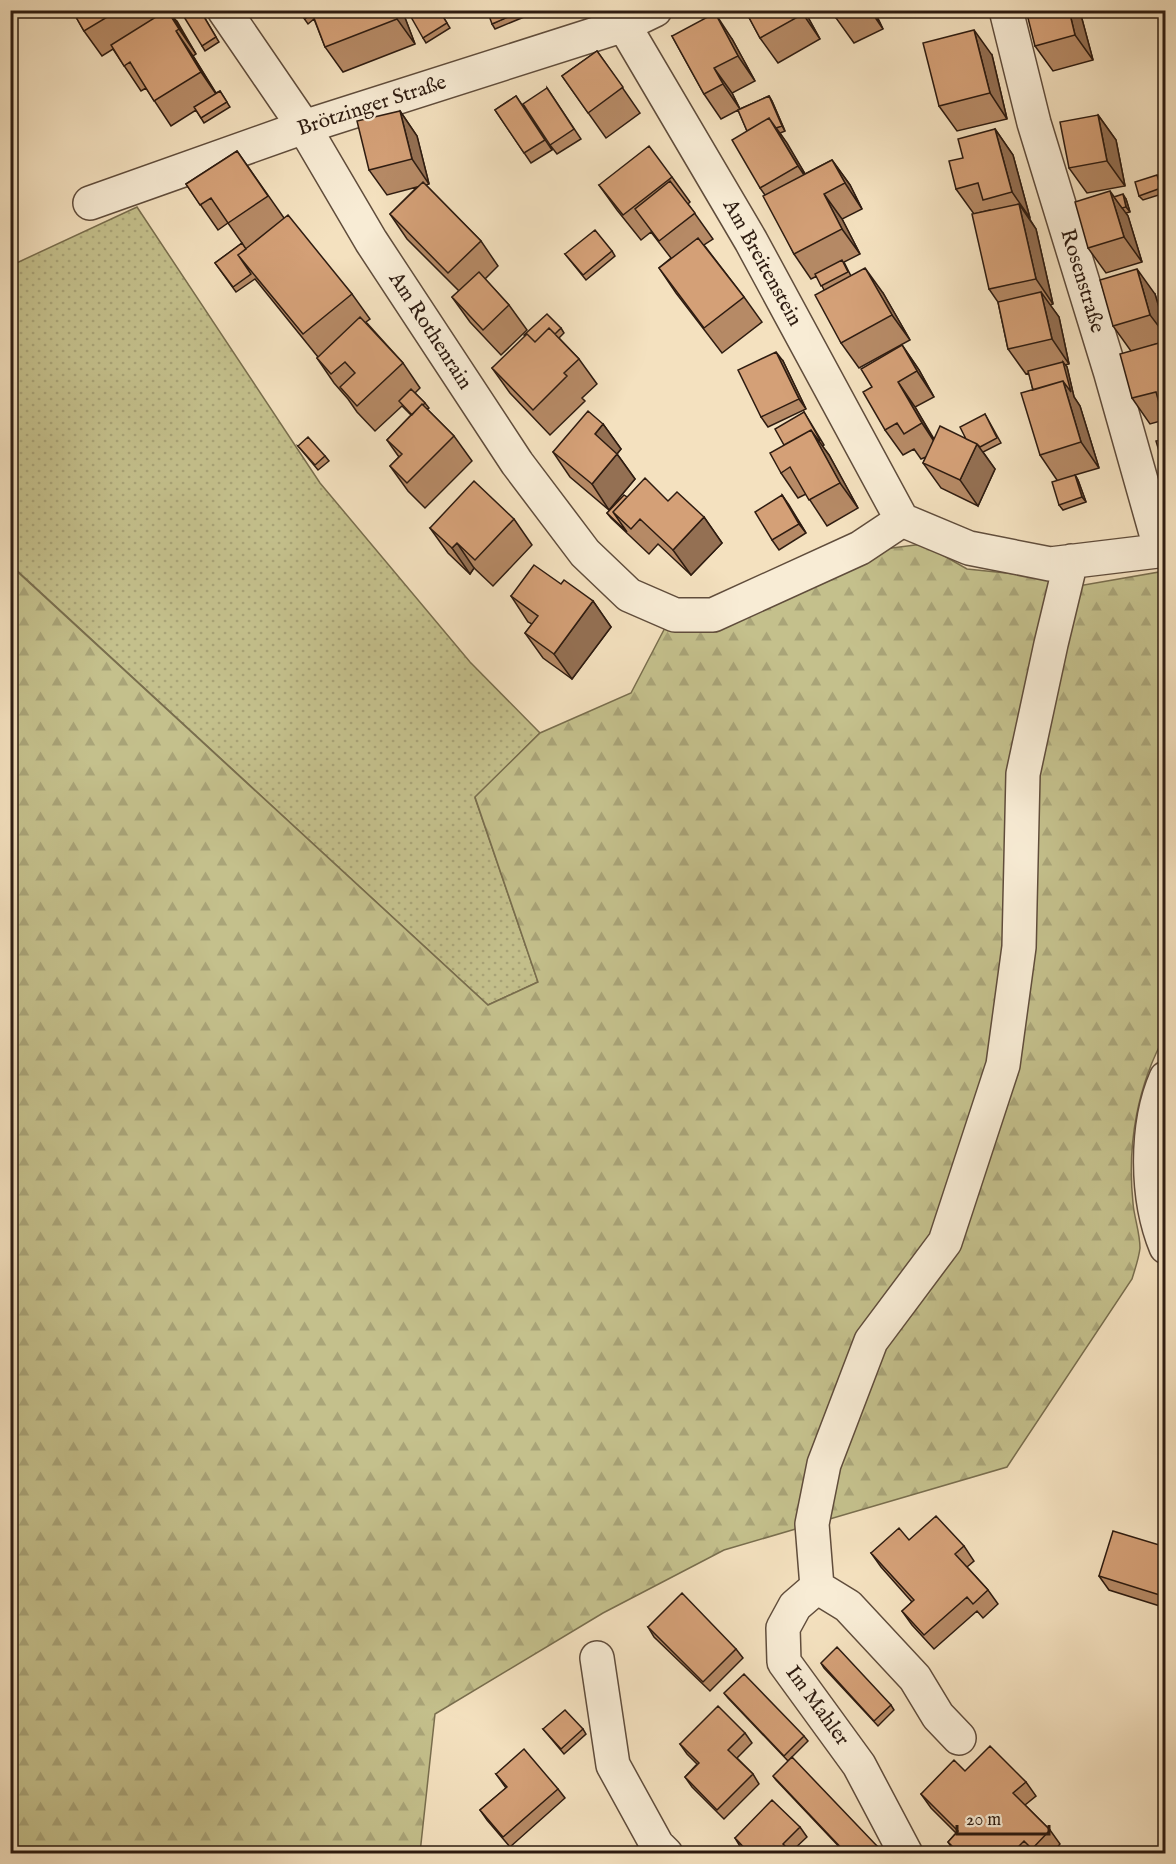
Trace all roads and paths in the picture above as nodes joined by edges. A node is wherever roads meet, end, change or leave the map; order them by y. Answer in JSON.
{"nodes":[{"id":1,"x":224,"y":10,"type":"edge"},
{"id":2,"x":655,"y":10,"type":"edge"},
{"id":3,"x":1006,"y":10,"type":"edge"},
{"id":4,"x":619,"y":18,"type":"edge"},
{"id":5,"x":304,"y":127,"type":"junction"},
{"id":6,"x":90,"y":203,"type":"dead end"},
{"id":7,"x":902,"y":520,"type":"junction"},
{"id":8,"x":1163,"y":550,"type":"edge"},
{"id":9,"x":1071,"y":561,"type":"junction"},
{"id":10,"x":1166,"y":1078,"type":"edge"},
{"id":11,"x":1166,"y":1247,"type":"edge"},
{"id":12,"x":817,"y":1587,"type":"junction"},
{"id":13,"x":597,"y":1658,"type":"dead end"},
{"id":14,"x":959,"y":1738,"type":"dead end"},
{"id":15,"x":666,"y":1854,"type":"edge"},
{"id":16,"x":906,"y":1854,"type":"edge"}],
"edges":[{"from":1,"to":5,"type":"street","name":"Am Rothenrain"},
{"from":2,"to":4,"type":"street","name":"Brötzinger Straße"},
{"from":3,"to":8,"type":"street","name":"Rosenstraße"},
{"from":4,"to":5,"type":"street","name":"Brötzinger Straße"},
{"from":4,"to":7,"type":"street","name":"Am Breitenstein"},
{"from":5,"to":6,"type":"street","name":"Brötzinger Straße"},
{"from":5,"to":7,"type":"street","name":"Am Rothenrain"},
{"from":7,"to":9,"type":"street"},
{"from":8,"to":9,"type":"street"},
{"from":9,"to":12,"type":"street"},
{"from":10,"to":11,"type":"street"},
{"from":12,"to":14,"type":"street"},
{"from":12,"to":16,"type":"street","name":"Im Mahler"},
{"from":13,"to":15,"type":"street"}]}
